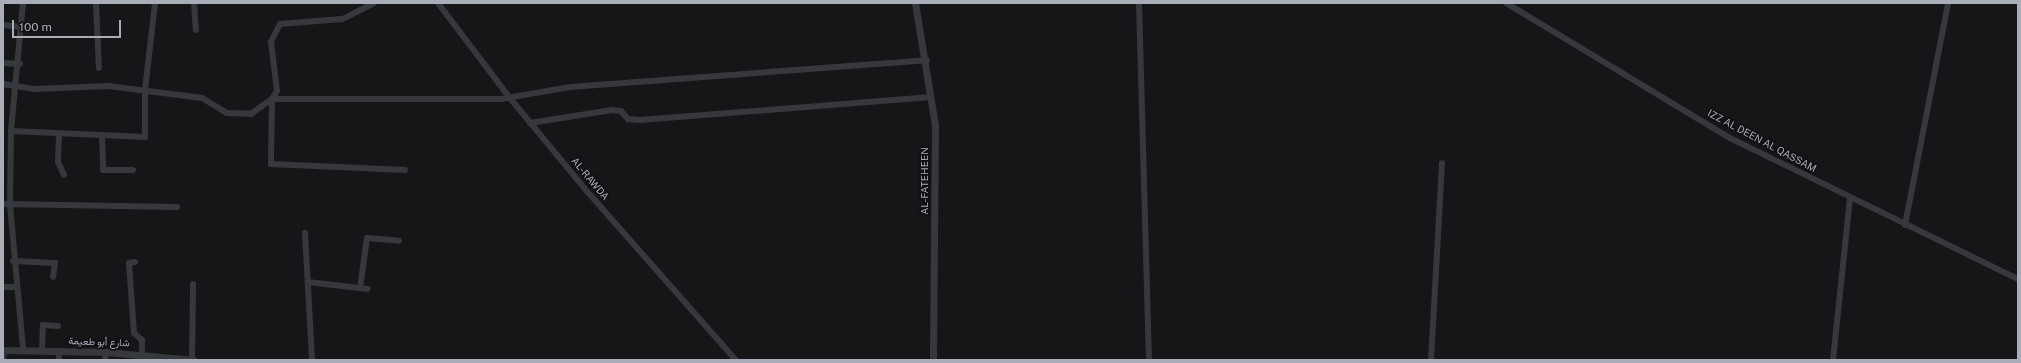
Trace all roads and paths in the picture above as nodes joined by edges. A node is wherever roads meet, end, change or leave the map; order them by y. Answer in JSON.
{"nodes":[{"id":1,"x":23,"y":3,"type":"edge"},
{"id":2,"x":96,"y":3,"type":"edge"},
{"id":3,"x":155,"y":3,"type":"edge"},
{"id":4,"x":194,"y":3,"type":"edge"},
{"id":5,"x":374,"y":3,"type":"edge"},
{"id":6,"x":438,"y":3,"type":"edge"},
{"id":7,"x":915,"y":3,"type":"edge"},
{"id":8,"x":1139,"y":3,"type":"edge"},
{"id":9,"x":1506,"y":3,"type":"edge"},
{"id":10,"x":1948,"y":3,"type":"edge"},
{"id":11,"x":3,"y":25,"type":"edge"},
{"id":12,"x":22,"y":27,"type":"junction"},
{"id":13,"x":196,"y":30,"type":"dead end"},
{"id":14,"x":927,"y":60,"type":"junction"},
{"id":15,"x":3,"y":63,"type":"edge"},
{"id":16,"x":20,"y":64,"type":"junction"},
{"id":17,"x":99,"y":68,"type":"dead end"},
{"id":18,"x":3,"y":84,"type":"edge"},
{"id":19,"x":17,"y":86,"type":"junction"},
{"id":20,"x":145,"y":90,"type":"junction"},
{"id":21,"x":509,"y":97,"type":"junction"},
{"id":22,"x":931,"y":97,"type":"junction"},
{"id":23,"x":272,"y":99,"type":"junction"},
{"id":24,"x":530,"y":123,"type":"junction"},
{"id":25,"x":11,"y":131,"type":"junction"},
{"id":26,"x":58,"y":134,"type":"junction"},
{"id":27,"x":102,"y":136,"type":"junction"},
{"id":28,"x":1442,"y":163,"type":"dead end"},
{"id":29,"x":133,"y":170,"type":"dead end"},
{"id":30,"x":405,"y":170,"type":"dead end"},
{"id":31,"x":64,"y":175,"type":"dead end"},
{"id":32,"x":3,"y":181,"type":"edge"},
{"id":33,"x":11,"y":181,"type":"junction"},
{"id":34,"x":1850,"y":198,"type":"junction"},
{"id":35,"x":3,"y":204,"type":"edge"},
{"id":36,"x":10,"y":205,"type":"junction"},
{"id":37,"x":177,"y":207,"type":"dead end"},
{"id":38,"x":1905,"y":225,"type":"junction"},
{"id":39,"x":305,"y":233,"type":"dead end"},
{"id":40,"x":399,"y":241,"type":"dead end"},
{"id":41,"x":13,"y":261,"type":"junction"},
{"id":42,"x":134,"y":262,"type":"dead end"},
{"id":43,"x":53,"y":277,"type":"dead end"},
{"id":44,"x":2018,"y":279,"type":"edge"},
{"id":45,"x":308,"y":282,"type":"junction"},
{"id":46,"x":193,"y":284,"type":"dead end"},
{"id":47,"x":3,"y":287,"type":"edge"},
{"id":48,"x":16,"y":287,"type":"junction"},
{"id":49,"x":360,"y":288,"type":"junction"},
{"id":50,"x":368,"y":289,"type":"dead end"},
{"id":51,"x":58,"y":326,"type":"dead end"},
{"id":52,"x":4,"y":350,"type":"edge"},
{"id":53,"x":23,"y":350,"type":"junction"},
{"id":54,"x":42,"y":350,"type":"junction"},
{"id":55,"x":59,"y":351,"type":"junction"},
{"id":56,"x":106,"y":352,"type":"junction"},
{"id":57,"x":146,"y":356,"type":"edge"},
{"id":58,"x":3,"y":360,"type":"edge"},
{"id":59,"x":59,"y":360,"type":"edge"},
{"id":60,"x":106,"y":360,"type":"edge"},
{"id":61,"x":193,"y":360,"type":"edge"},
{"id":62,"x":312,"y":360,"type":"edge"},
{"id":63,"x":736,"y":360,"type":"edge"},
{"id":64,"x":933,"y":360,"type":"edge"},
{"id":65,"x":1149,"y":360,"type":"edge"},
{"id":66,"x":1431,"y":360,"type":"edge"},
{"id":67,"x":1833,"y":360,"type":"edge"}],
"edges":[{"from":1,"to":12,"type":"street"},
{"from":2,"to":17,"type":"street"},
{"from":3,"to":20,"type":"street"},
{"from":4,"to":13,"type":"street"},
{"from":5,"to":23,"type":"street"},
{"from":6,"to":21,"type":"street","name":"AL-RAWDA"},
{"from":7,"to":14,"type":"street","name":"AL-FATEHEEN"},
{"from":8,"to":65,"type":"street"},
{"from":9,"to":34,"type":"street","name":"IZZ AL DEEN AL QASSAM"},
{"from":10,"to":38,"type":"street"},
{"from":11,"to":12,"type":"street"},
{"from":12,"to":16,"type":"street"},
{"from":14,"to":21,"type":"street"},
{"from":14,"to":22,"type":"street","name":"AL-FATEHEEN"},
{"from":15,"to":16,"type":"street"},
{"from":16,"to":19,"type":"street"},
{"from":18,"to":19,"type":"street"},
{"from":19,"to":20,"type":"street"},
{"from":19,"to":25,"type":"street"},
{"from":20,"to":23,"type":"street"},
{"from":20,"to":27,"type":"street"},
{"from":21,"to":23,"type":"street"},
{"from":21,"to":24,"type":"street","name":"AL-RAWDA"},
{"from":22,"to":24,"type":"street"},
{"from":22,"to":64,"type":"street","name":"AL-FATEHEEN"},
{"from":23,"to":30,"type":"street"},
{"from":24,"to":63,"type":"street","name":"AL-RAWDA"},
{"from":25,"to":26,"type":"street"},
{"from":25,"to":33,"type":"street"},
{"from":26,"to":27,"type":"street"},
{"from":26,"to":31,"type":"street"},
{"from":27,"to":29,"type":"street"},
{"from":28,"to":66,"type":"street"},
{"from":32,"to":33,"type":"street"},
{"from":33,"to":36,"type":"street"},
{"from":34,"to":38,"type":"street","name":"IZZ AL DEEN AL QASSAM"},
{"from":34,"to":67,"type":"street"},
{"from":35,"to":36,"type":"street"},
{"from":36,"to":37,"type":"street"},
{"from":36,"to":41,"type":"street"},
{"from":38,"to":44,"type":"street","name":"IZZ AL DEEN AL QASSAM"},
{"from":39,"to":45,"type":"street"},
{"from":40,"to":49,"type":"street"},
{"from":41,"to":43,"type":"street"},
{"from":41,"to":48,"type":"street"},
{"from":42,"to":57,"type":"street"},
{"from":45,"to":49,"type":"street"},
{"from":45,"to":62,"type":"street"},
{"from":46,"to":61,"type":"street"},
{"from":47,"to":48,"type":"street"},
{"from":48,"to":53,"type":"street"},
{"from":49,"to":50,"type":"street"},
{"from":51,"to":54,"type":"street"},
{"from":52,"to":53,"type":"street","name":"شارع أبو طعيمة"},
{"from":52,"to":58,"type":"street"},
{"from":53,"to":54,"type":"street","name":"شارع أبو طعيمة"},
{"from":54,"to":55,"type":"street","name":"شارع أبو طعيمة"},
{"from":55,"to":56,"type":"street","name":"شارع أبو طعيمة"},
{"from":55,"to":59,"type":"street"},
{"from":56,"to":57,"type":"street","name":"شارع أبو طعيمة"},
{"from":56,"to":60,"type":"street"},
{"from":57,"to":61,"type":"street","name":"شارع أبو طعيمة"}]}
